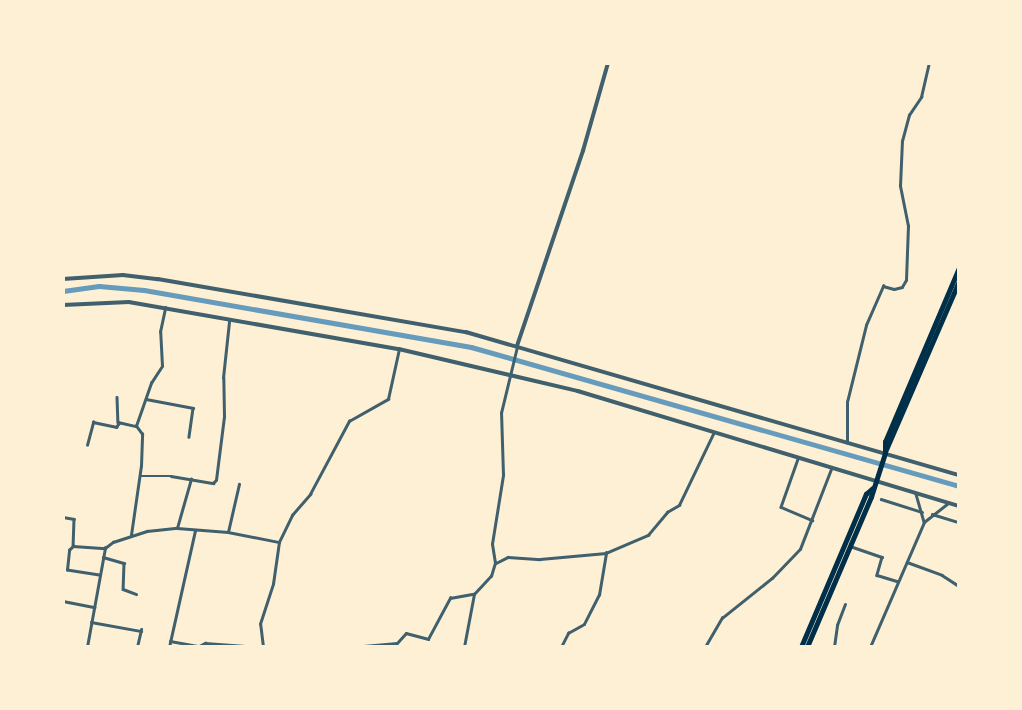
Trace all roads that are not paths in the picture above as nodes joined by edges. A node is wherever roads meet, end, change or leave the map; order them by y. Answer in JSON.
{"nodes":[{"id":1,"x":608,"y":63,"type":"edge"},
{"id":2,"x":929,"y":63,"type":"edge"},
{"id":3,"x":959,"y":268,"type":"edge"},
{"id":4,"x":63,"y":279,"type":"edge"},
{"id":5,"x":959,"y":281,"type":"edge"},
{"id":6,"x":63,"y":306,"type":"edge"},
{"id":7,"x":165,"y":308,"type":"junction"},
{"id":8,"x":229,"y":322,"type":"junction"},
{"id":9,"x":938,"y":324,"type":"junction"},
{"id":10,"x":517,"y":346,"type":"junction"},
{"id":11,"x":399,"y":349,"type":"junction"},
{"id":12,"x":509,"y":374,"type":"junction"},
{"id":13,"x":117,"y":397,"type":"dead end"},
{"id":14,"x":146,"y":398,"type":"junction"},
{"id":15,"x":119,"y":423,"type":"junction"},
{"id":16,"x":136,"y":425,"type":"junction"},
{"id":17,"x":713,"y":434,"type":"junction"},
{"id":18,"x":190,"y":436,"type":"dead end"},
{"id":19,"x":847,"y":443,"type":"junction"},
{"id":20,"x":87,"y":445,"type":"dead end"},
{"id":21,"x":885,"y":453,"type":"junction"},
{"id":22,"x":798,"y":458,"type":"junction"},
{"id":23,"x":831,"y":468,"type":"junction"},
{"id":24,"x":959,"y":475,"type":"edge"},
{"id":25,"x":141,"y":477,"type":"junction"},
{"id":26,"x":191,"y":479,"type":"junction"},
{"id":27,"x":239,"y":484,"type":"dead end"},
{"id":28,"x":875,"y":484,"type":"junction"},
{"id":29,"x":916,"y":494,"type":"junction"},
{"id":30,"x":881,"y":499,"type":"dead end"},
{"id":31,"x":948,"y":503,"type":"junction"},
{"id":32,"x":959,"y":506,"type":"edge"},
{"id":33,"x":922,"y":513,"type":"junction"},
{"id":34,"x":932,"y":514,"type":"junction"},
{"id":35,"x":63,"y":517,"type":"edge"},
{"id":36,"x":812,"y":520,"type":"junction"},
{"id":37,"x":924,"y":522,"type":"junction"},
{"id":38,"x":959,"y":522,"type":"edge"},
{"id":39,"x":177,"y":528,"type":"junction"},
{"id":40,"x":195,"y":531,"type":"junction"},
{"id":41,"x":228,"y":533,"type":"junction"},
{"id":42,"x":131,"y":535,"type":"junction"},
{"id":43,"x":279,"y":542,"type":"junction"},
{"id":44,"x":73,"y":546,"type":"junction"},
{"id":45,"x":850,"y":546,"type":"junction"},
{"id":46,"x":105,"y":548,"type":"junction"},
{"id":47,"x":606,"y":552,"type":"junction"},
{"id":48,"x":103,"y":558,"type":"junction"},
{"id":49,"x":907,"y":562,"type":"junction"},
{"id":50,"x":495,"y":564,"type":"junction"},
{"id":51,"x":65,"y":565,"type":"edge"},
{"id":52,"x":100,"y":575,"type":"junction"},
{"id":53,"x":898,"y":582,"type":"junction"},
{"id":54,"x":959,"y":586,"type":"edge"},
{"id":55,"x":136,"y":594,"type":"dead end"},
{"id":56,"x":474,"y":594,"type":"junction"},
{"id":57,"x":63,"y":601,"type":"edge"},
{"id":58,"x":845,"y":604,"type":"dead end"},
{"id":59,"x":96,"y":607,"type":"junction"},
{"id":60,"x":91,"y":622,"type":"junction"},
{"id":61,"x":170,"y":640,"type":"junction"},
{"id":62,"x":199,"y":646,"type":"edge"},
{"id":63,"x":87,"y":647,"type":"edge"},
{"id":64,"x":138,"y":647,"type":"edge"},
{"id":65,"x":169,"y":647,"type":"edge"},
{"id":66,"x":262,"y":647,"type":"edge"},
{"id":67,"x":352,"y":647,"type":"edge"},
{"id":68,"x":464,"y":647,"type":"edge"},
{"id":69,"x":561,"y":647,"type":"edge"},
{"id":70,"x":705,"y":647,"type":"edge"},
{"id":71,"x":801,"y":647,"type":"edge"},
{"id":72,"x":807,"y":647,"type":"edge"},
{"id":73,"x":834,"y":647,"type":"edge"},
{"id":74,"x":870,"y":647,"type":"edge"}],
"edges":[{"from":1,"to":10,"type":"street"},
{"from":2,"to":19,"type":"street"},
{"from":3,"to":9,"type":"main road"},
{"from":4,"to":10,"type":"street"},
{"from":5,"to":9,"type":"main road"},
{"from":6,"to":7,"type":"street"},
{"from":7,"to":8,"type":"street"},
{"from":7,"to":14,"type":"street"},
{"from":8,"to":11,"type":"street"},
{"from":8,"to":26,"type":"street"},
{"from":9,"to":21,"type":"main road"},
{"from":10,"to":12,"type":"street"},
{"from":10,"to":19,"type":"street"},
{"from":11,"to":12,"type":"street"},
{"from":11,"to":43,"type":"street"},
{"from":12,"to":17,"type":"street"},
{"from":12,"to":50,"type":"street"},
{"from":13,"to":15,"type":"street"},
{"from":14,"to":16,"type":"street"},
{"from":14,"to":18,"type":"street"},
{"from":15,"to":16,"type":"street"},
{"from":15,"to":20,"type":"street"},
{"from":16,"to":25,"type":"street"},
{"from":17,"to":22,"type":"street"},
{"from":17,"to":47,"type":"street"},
{"from":19,"to":21,"type":"street"},
{"from":21,"to":24,"type":"street"},
{"from":21,"to":28,"type":"main road"},
{"from":22,"to":23,"type":"street"},
{"from":22,"to":36,"type":"street"},
{"from":23,"to":28,"type":"street"},
{"from":23,"to":36,"type":"street"},
{"from":25,"to":26,"type":"street"},
{"from":25,"to":42,"type":"street"},
{"from":26,"to":39,"type":"street"},
{"from":27,"to":41,"type":"street"},
{"from":28,"to":29,"type":"street"},
{"from":28,"to":45,"type":"main road"},
{"from":28,"to":71,"type":"main road"},
{"from":29,"to":31,"type":"street"},
{"from":29,"to":33,"type":"street"},
{"from":30,"to":33,"type":"street"},
{"from":31,"to":32,"type":"street"},
{"from":31,"to":34,"type":"street"},
{"from":33,"to":37,"type":"street"},
{"from":34,"to":37,"type":"street"},
{"from":34,"to":38,"type":"street"},
{"from":35,"to":44,"type":"street"},
{"from":36,"to":70,"type":"street"},
{"from":37,"to":49,"type":"street"},
{"from":39,"to":40,"type":"street"},
{"from":39,"to":42,"type":"street"},
{"from":40,"to":41,"type":"street"},
{"from":40,"to":61,"type":"street"},
{"from":41,"to":43,"type":"street"},
{"from":42,"to":46,"type":"street"},
{"from":43,"to":66,"type":"street"},
{"from":44,"to":46,"type":"street"},
{"from":44,"to":51,"type":"street"},
{"from":45,"to":53,"type":"street"},
{"from":45,"to":72,"type":"main road"},
{"from":46,"to":48,"type":"street"},
{"from":47,"to":50,"type":"street"},
{"from":47,"to":69,"type":"street"},
{"from":48,"to":52,"type":"street"},
{"from":48,"to":55,"type":"street"},
{"from":49,"to":53,"type":"street"},
{"from":49,"to":54,"type":"street"},
{"from":50,"to":56,"type":"street"},
{"from":51,"to":52,"type":"street"},
{"from":52,"to":59,"type":"street"},
{"from":53,"to":74,"type":"street"},
{"from":56,"to":67,"type":"street"},
{"from":56,"to":68,"type":"street"},
{"from":57,"to":59,"type":"street"},
{"from":58,"to":73,"type":"street"},
{"from":59,"to":60,"type":"street"},
{"from":60,"to":63,"type":"street"},
{"from":60,"to":64,"type":"street"},
{"from":61,"to":62,"type":"street"},
{"from":61,"to":65,"type":"street"},
{"from":62,"to":66,"type":"street"}]}
